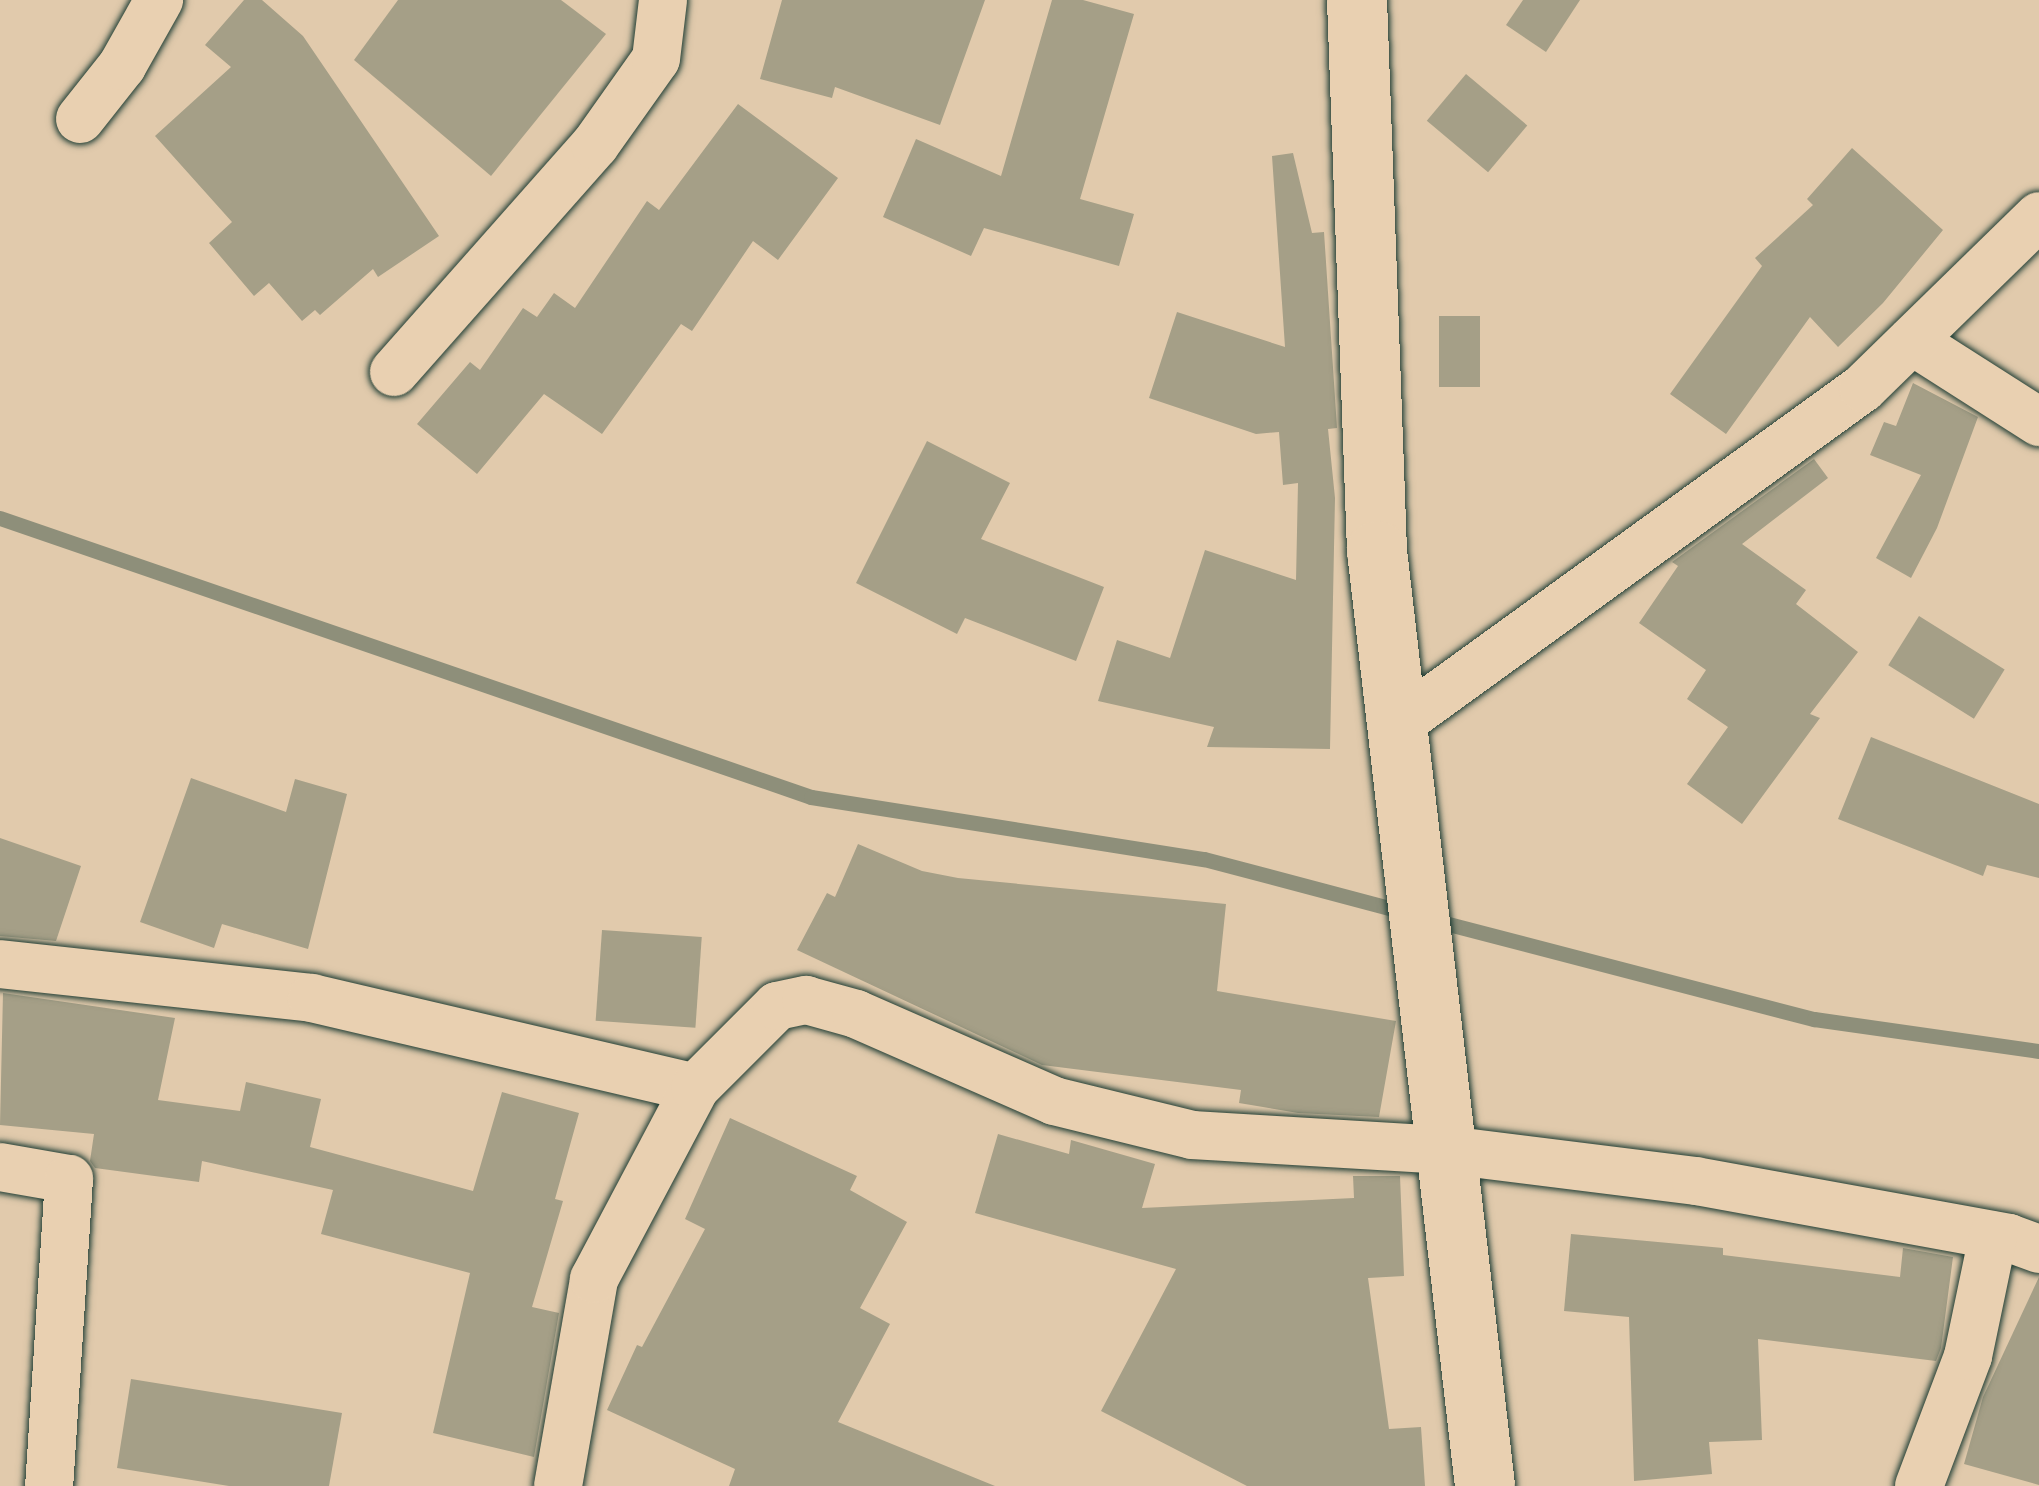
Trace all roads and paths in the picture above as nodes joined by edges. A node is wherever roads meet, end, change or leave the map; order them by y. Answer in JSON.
{"nodes":[{"id":1,"x":159,"y":0,"type":"edge"},
{"id":2,"x":663,"y":0,"type":"edge"},
{"id":3,"x":1357,"y":0,"type":"edge"},
{"id":4,"x":80,"y":119,"type":"dead end"},
{"id":5,"x":2039,"y":216,"type":"edge"},
{"id":6,"x":1912,"y":341,"type":"junction"},
{"id":7,"x":394,"y":372,"type":"dead end"},
{"id":8,"x":2039,"y":422,"type":"edge"},
{"id":9,"x":1400,"y":723,"type":"junction"},
{"id":10,"x":0,"y":964,"type":"edge"},
{"id":11,"x":695,"y":1088,"type":"junction"},
{"id":12,"x":1447,"y":1150,"type":"junction"},
{"id":13,"x":0,"y":1167,"type":"edge"},
{"id":14,"x":1993,"y":1236,"type":"junction"},
{"id":15,"x":2039,"y":1249,"type":"edge"},
{"id":16,"x":49,"y":1486,"type":"edge"},
{"id":17,"x":559,"y":1486,"type":"edge"},
{"id":18,"x":1485,"y":1486,"type":"edge"},
{"id":19,"x":1919,"y":1486,"type":"edge"}],
"edges":[{"from":1,"to":4,"type":"street"},
{"from":2,"to":7,"type":"street"},
{"from":3,"to":9,"type":"street"},
{"from":5,"to":6,"type":"street"},
{"from":6,"to":8,"type":"street"},
{"from":6,"to":9,"type":"street"},
{"from":9,"to":12,"type":"street"},
{"from":10,"to":11,"type":"street"},
{"from":11,"to":12,"type":"street"},
{"from":11,"to":17,"type":"street"},
{"from":12,"to":14,"type":"street"},
{"from":12,"to":18,"type":"street"},
{"from":13,"to":16,"type":"street"},
{"from":14,"to":15,"type":"street"},
{"from":14,"to":19,"type":"street"}]}
